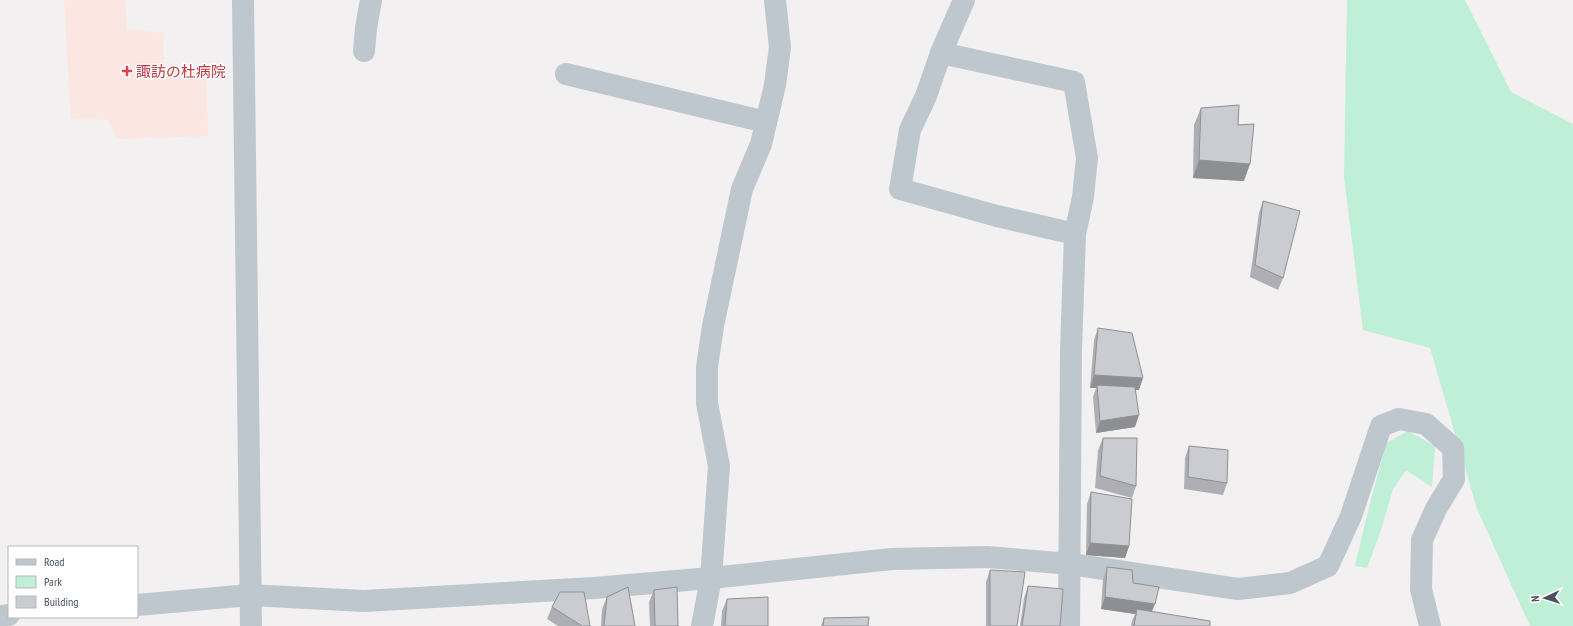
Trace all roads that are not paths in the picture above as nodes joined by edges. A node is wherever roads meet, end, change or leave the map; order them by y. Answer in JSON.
{"nodes":[{"id":1,"x":243,"y":0,"type":"edge"},
{"id":2,"x":371,"y":0,"type":"edge"},
{"id":3,"x":775,"y":0,"type":"edge"},
{"id":4,"x":964,"y":0,"type":"edge"},
{"id":5,"x":364,"y":51,"type":"dead end"},
{"id":6,"x":941,"y":53,"type":"junction"},
{"id":7,"x":566,"y":74,"type":"dead end"},
{"id":8,"x":766,"y":122,"type":"junction"},
{"id":9,"x":1075,"y":234,"type":"junction"},
{"id":10,"x":1071,"y":564,"type":"junction"},
{"id":11,"x":711,"y":578,"type":"junction"},
{"id":12,"x":250,"y":596,"type":"junction"},
{"id":13,"x":138,"y":605,"type":"edge"},
{"id":14,"x":251,"y":626,"type":"edge"},
{"id":15,"x":702,"y":626,"type":"edge"},
{"id":16,"x":1069,"y":626,"type":"edge"},
{"id":17,"x":1430,"y":626,"type":"edge"}],
"edges":[{"from":1,"to":12,"type":"street"},
{"from":2,"to":5,"type":"street"},
{"from":3,"to":8,"type":"street"},
{"from":4,"to":6,"type":"street"},
{"from":6,"to":9,"type":"street"},
{"from":6,"to":9,"type":"street"},
{"from":7,"to":8,"type":"street"},
{"from":8,"to":11,"type":"street"},
{"from":9,"to":10,"type":"street"},
{"from":10,"to":11,"type":"street"},
{"from":10,"to":16,"type":"street"},
{"from":10,"to":17,"type":"street"},
{"from":11,"to":12,"type":"street"},
{"from":11,"to":15,"type":"street"},
{"from":12,"to":13,"type":"street"},
{"from":12,"to":14,"type":"street"}]}
